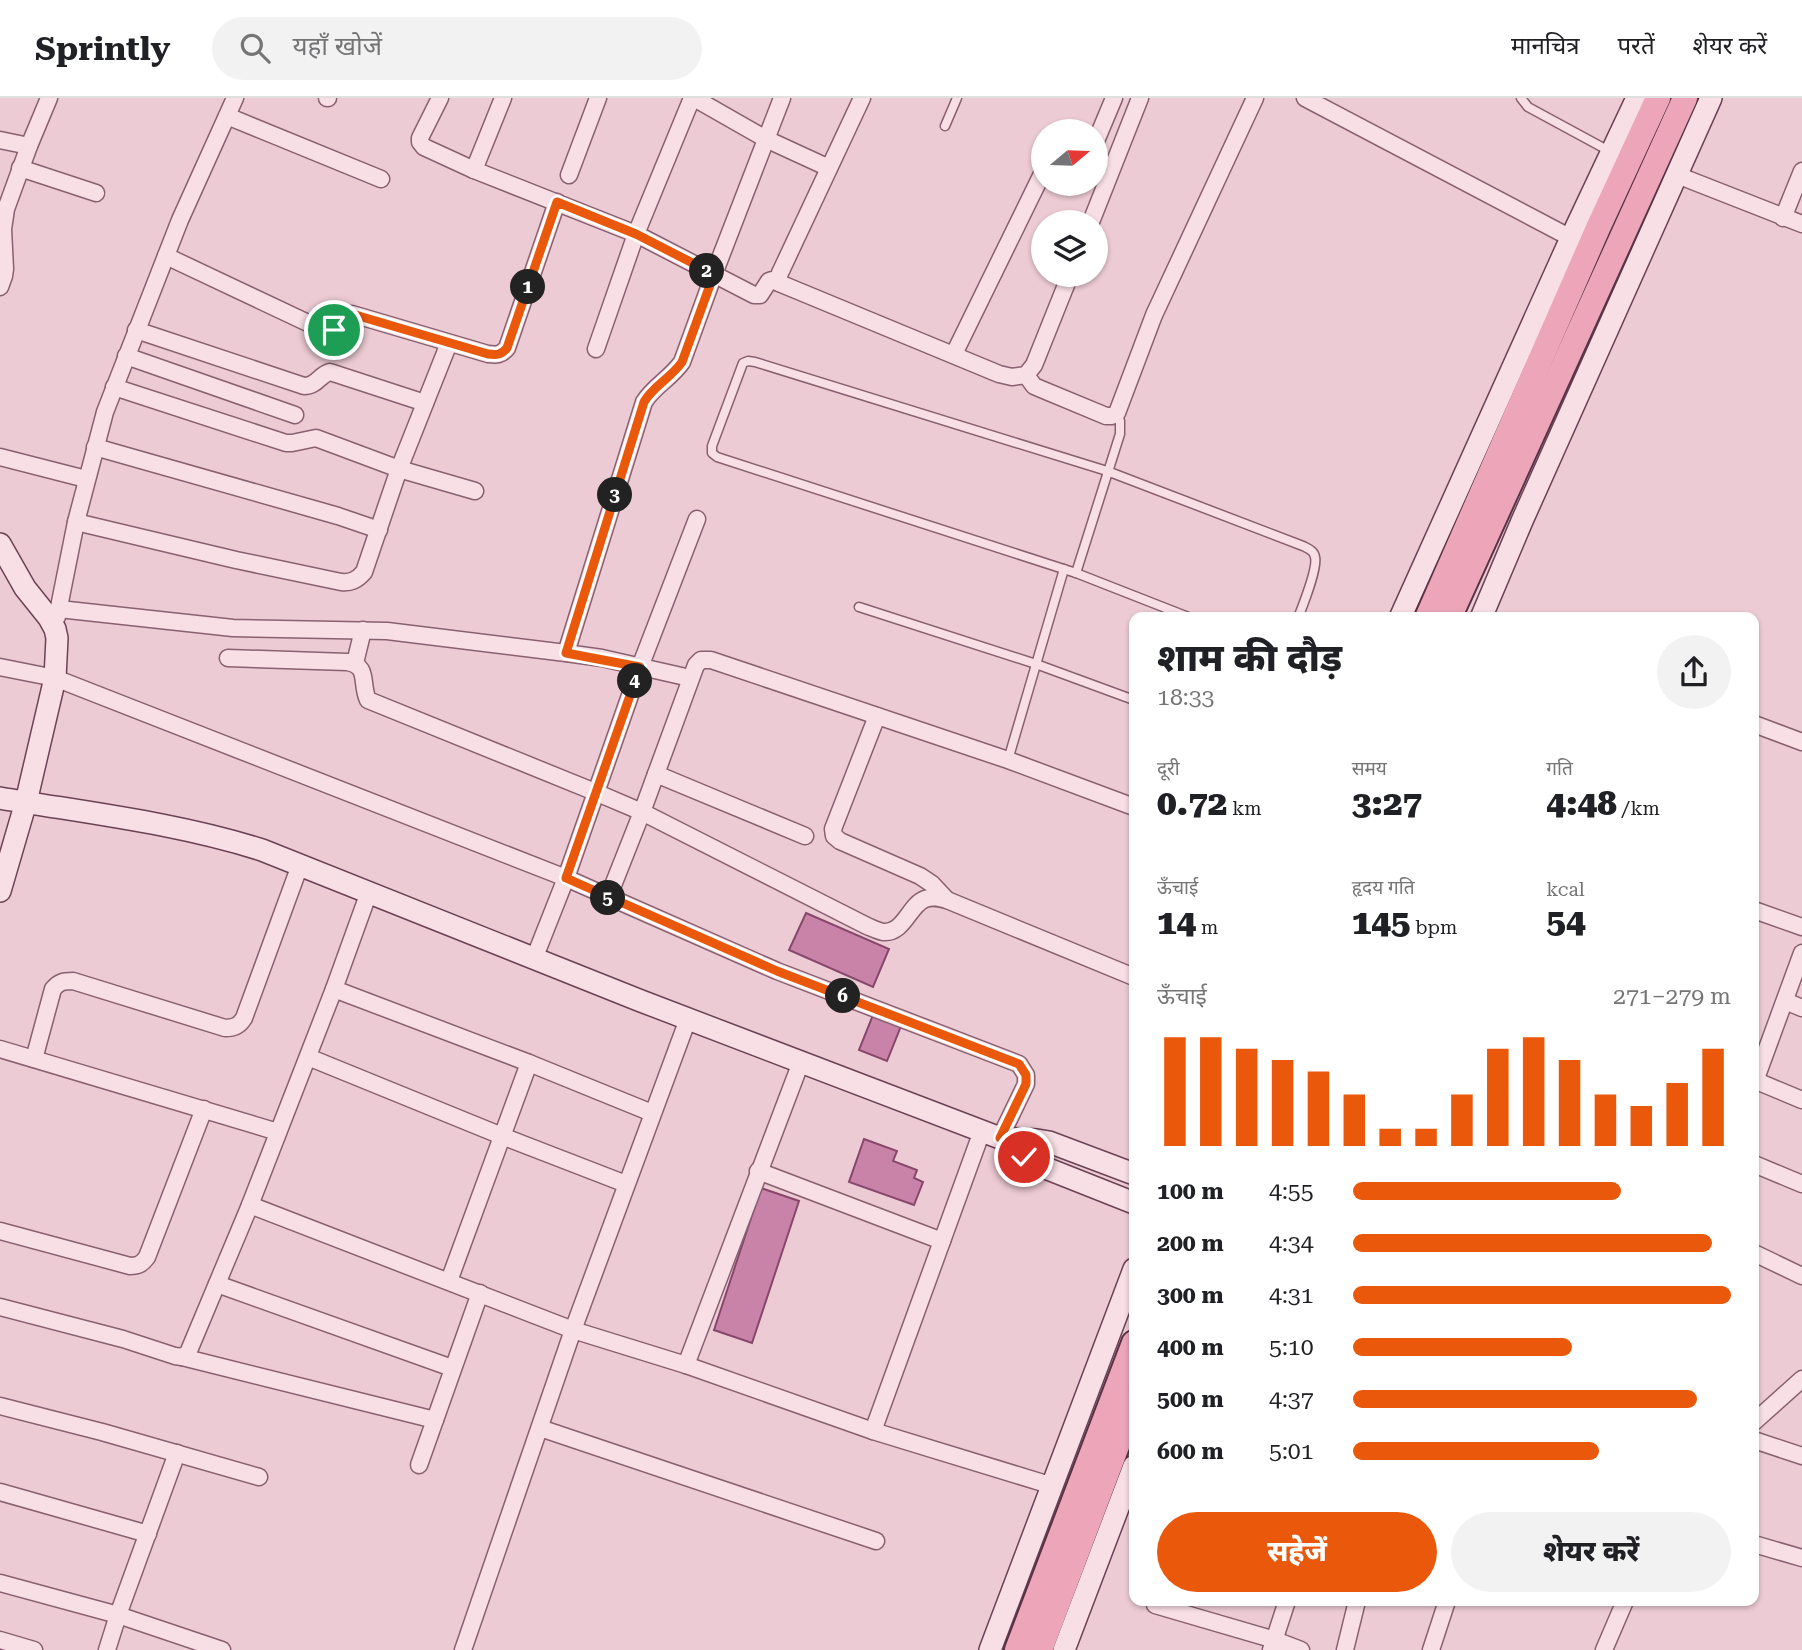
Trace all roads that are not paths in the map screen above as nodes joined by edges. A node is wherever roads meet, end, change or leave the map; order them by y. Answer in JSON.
{"nodes":[{"id":1,"x":49,"y":98,"type":"edge"},
{"id":2,"x":235,"y":98,"type":"edge"},
{"id":3,"x":439,"y":98,"type":"edge"},
{"id":4,"x":503,"y":98,"type":"edge"},
{"id":5,"x":598,"y":98,"type":"edge"},
{"id":6,"x":693,"y":98,"type":"edge"},
{"id":7,"x":782,"y":98,"type":"edge"},
{"id":8,"x":862,"y":98,"type":"edge"},
{"id":9,"x":957,"y":98,"type":"edge"},
{"id":10,"x":1114,"y":98,"type":"edge"},
{"id":11,"x":1140,"y":98,"type":"edge"},
{"id":12,"x":1255,"y":98,"type":"edge"},
{"id":13,"x":1305,"y":98,"type":"edge"},
{"id":14,"x":1521,"y":98,"type":"edge"},
{"id":15,"x":1637,"y":98,"type":"edge"},
{"id":16,"x":1658,"y":98,"type":"edge"},
{"id":17,"x":1685,"y":98,"type":"edge"},
{"id":18,"x":1711,"y":98,"type":"edge"},
{"id":19,"x":227,"y":116,"type":"junction"},
{"id":20,"x":1105,"y":119,"type":"edge"},
{"id":21,"x":945,"y":126,"type":"dead end"},
{"id":22,"x":766,"y":139,"type":"junction"},
{"id":23,"x":0,"y":140,"type":"edge"},
{"id":24,"x":29,"y":146,"type":"junction"},
{"id":25,"x":1621,"y":156,"type":"junction"},
{"id":26,"x":20,"y":168,"type":"junction"},
{"id":27,"x":829,"y":168,"type":"junction"},
{"id":28,"x":474,"y":170,"type":"junction"},
{"id":29,"x":1802,"y":171,"type":"edge"},
{"id":30,"x":569,"y":175,"type":"dead end"},
{"id":31,"x":1677,"y":175,"type":"junction"},
{"id":32,"x":381,"y":179,"type":"dead end"},
{"id":33,"x":96,"y":193,"type":"dead end"},
{"id":34,"x":1031,"y":196,"type":"edge"},
{"id":35,"x":557,"y":202,"type":"junction"},
{"id":36,"x":1096,"y":210,"type":"edge"},
{"id":37,"x":1783,"y":218,"type":"junction"},
{"id":38,"x":1802,"y":224,"type":"edge"},
{"id":39,"x":636,"y":234,"type":"junction"},
{"id":40,"x":1571,"y":238,"type":"junction"},
{"id":41,"x":166,"y":256,"type":"junction"},
{"id":42,"x":714,"y":274,"type":"junction"},
{"id":43,"x":779,"y":284,"type":"junction"},
{"id":44,"x":0,"y":286,"type":"edge"},
{"id":45,"x":1065,"y":287,"type":"edge"},
{"id":46,"x":136,"y":330,"type":"junction"},
{"id":47,"x":449,"y":343,"type":"junction"},
{"id":48,"x":596,"y":349,"type":"dead end"},
{"id":49,"x":954,"y":354,"type":"junction"},
{"id":50,"x":126,"y":356,"type":"junction"},
{"id":51,"x":1026,"y":375,"type":"junction"},
{"id":52,"x":114,"y":387,"type":"junction"},
{"id":53,"x":425,"y":403,"type":"junction"},
{"id":54,"x":1117,"y":413,"type":"junction"},
{"id":55,"x":295,"y":415,"type":"dead end"},
{"id":56,"x":95,"y":447,"type":"junction"},
{"id":57,"x":0,"y":457,"type":"edge"},
{"id":58,"x":399,"y":469,"type":"junction"},
{"id":59,"x":1107,"y":471,"type":"junction"},
{"id":60,"x":86,"y":479,"type":"junction"},
{"id":61,"x":475,"y":491,"type":"dead end"},
{"id":62,"x":697,"y":519,"type":"dead end"},
{"id":63,"x":76,"y":522,"type":"junction"},
{"id":64,"x":379,"y":530,"type":"junction"},
{"id":65,"x":0,"y":544,"type":"edge"},
{"id":66,"x":1064,"y":569,"type":"junction"},
{"id":67,"x":1076,"y":573,"type":"junction"},
{"id":68,"x":859,"y":607,"type":"dead end"},
{"id":69,"x":1176,"y":612,"type":"edge"},
{"id":70,"x":1300,"y":612,"type":"edge"},
{"id":71,"x":1403,"y":612,"type":"edge"},
{"id":72,"x":1430,"y":612,"type":"edge"},
{"id":73,"x":1452,"y":612,"type":"edge"},
{"id":74,"x":1485,"y":612,"type":"edge"},
{"id":75,"x":57,"y":619,"type":"junction"},
{"id":76,"x":363,"y":630,"type":"junction"},
{"id":77,"x":566,"y":653,"type":"junction"},
{"id":78,"x":228,"y":658,"type":"dead end"},
{"id":79,"x":355,"y":663,"type":"junction"},
{"id":80,"x":1036,"y":664,"type":"junction"},
{"id":81,"x":0,"y":667,"type":"edge"},
{"id":82,"x":640,"y":667,"type":"junction"},
{"id":83,"x":55,"y":678,"type":"junction"},
{"id":84,"x":690,"y":678,"type":"junction"},
{"id":85,"x":1129,"y":698,"type":"edge"},
{"id":86,"x":877,"y":716,"type":"junction"},
{"id":87,"x":1759,"y":726,"type":"edge"},
{"id":88,"x":1802,"y":742,"type":"edge"},
{"id":89,"x":1008,"y":760,"type":"junction"},
{"id":90,"x":656,"y":774,"type":"junction"},
{"id":91,"x":595,"y":792,"type":"junction"},
{"id":92,"x":0,"y":798,"type":"edge"},
{"id":93,"x":26,"y":802,"type":"junction"},
{"id":94,"x":1129,"y":805,"type":"edge"},
{"id":95,"x":642,"y":813,"type":"junction"},
{"id":96,"x":806,"y":836,"type":"dead end"},
{"id":97,"x":300,"y":865,"type":"junction"},
{"id":98,"x":566,"y":878,"type":"junction"},
{"id":99,"x":0,"y":891,"type":"edge"},
{"id":100,"x":369,"y":892,"type":"junction"},
{"id":101,"x":608,"y":898,"type":"junction"},
{"id":102,"x":947,"y":900,"type":"junction"},
{"id":103,"x":1759,"y":912,"type":"edge"},
{"id":104,"x":1802,"y":927,"type":"edge"},
{"id":105,"x":1802,"y":953,"type":"edge"},
{"id":106,"x":534,"y":959,"type":"junction"},
{"id":107,"x":1129,"y":975,"type":"edge"},
{"id":108,"x":334,"y":989,"type":"junction"},
{"id":109,"x":1784,"y":1001,"type":"junction"},
{"id":110,"x":1802,"y":1008,"type":"edge"},
{"id":111,"x":688,"y":1019,"type":"junction"},
{"id":112,"x":0,"y":1049,"type":"edge"},
{"id":113,"x":308,"y":1057,"type":"junction"},
{"id":114,"x":34,"y":1059,"type":"junction"},
{"id":115,"x":801,"y":1062,"type":"junction"},
{"id":116,"x":528,"y":1063,"type":"junction"},
{"id":117,"x":1759,"y":1068,"type":"edge"},
{"id":118,"x":1759,"y":1083,"type":"edge"},
{"id":119,"x":1802,"y":1100,"type":"edge"},
{"id":120,"x":204,"y":1109,"type":"junction"},
{"id":121,"x":652,"y":1113,"type":"junction"},
{"id":122,"x":278,"y":1132,"type":"junction"},
{"id":123,"x":502,"y":1136,"type":"junction"},
{"id":124,"x":996,"y":1136,"type":"junction"},
{"id":125,"x":1759,"y":1166,"type":"edge"},
{"id":126,"x":758,"y":1171,"type":"junction"},
{"id":127,"x":1129,"y":1172,"type":"edge"},
{"id":128,"x":1801,"y":1180,"type":"edge"},
{"id":129,"x":626,"y":1184,"type":"junction"},
{"id":130,"x":1129,"y":1201,"type":"edge"},
{"id":131,"x":250,"y":1205,"type":"junction"},
{"id":132,"x":0,"y":1231,"type":"edge"},
{"id":133,"x":942,"y":1241,"type":"junction"},
{"id":134,"x":1759,"y":1255,"type":"edge"},
{"id":135,"x":1802,"y":1276,"type":"edge"},
{"id":136,"x":449,"y":1281,"type":"junction"},
{"id":137,"x":1129,"y":1282,"type":"edge"},
{"id":138,"x":218,"y":1284,"type":"junction"},
{"id":139,"x":480,"y":1293,"type":"junction"},
{"id":140,"x":0,"y":1307,"type":"edge"},
{"id":141,"x":573,"y":1330,"type":"junction"},
{"id":142,"x":1129,"y":1356,"type":"edge"},
{"id":143,"x":182,"y":1357,"type":"junction"},
{"id":144,"x":686,"y":1365,"type":"junction"},
{"id":145,"x":452,"y":1368,"type":"junction"},
{"id":146,"x":1802,"y":1379,"type":"edge"},
{"id":147,"x":0,"y":1406,"type":"edge"},
{"id":148,"x":1129,"y":1414,"type":"edge"},
{"id":149,"x":1759,"y":1418,"type":"edge"},
{"id":150,"x":435,"y":1420,"type":"junction"},
{"id":151,"x":540,"y":1428,"type":"junction"},
{"id":152,"x":873,"y":1431,"type":"junction"},
{"id":153,"x":1759,"y":1442,"type":"edge"},
{"id":154,"x":177,"y":1453,"type":"junction"},
{"id":155,"x":1802,"y":1456,"type":"edge"},
{"id":156,"x":419,"y":1465,"type":"dead end"},
{"id":157,"x":260,"y":1478,"type":"dead end"},
{"id":158,"x":1129,"y":1479,"type":"edge"},
{"id":159,"x":1053,"y":1486,"type":"junction"},
{"id":160,"x":0,"y":1492,"type":"edge"},
{"id":161,"x":148,"y":1534,"type":"junction"},
{"id":162,"x":876,"y":1541,"type":"dead end"},
{"id":163,"x":1759,"y":1545,"type":"edge"},
{"id":164,"x":1802,"y":1558,"type":"edge"},
{"id":165,"x":0,"y":1583,"type":"edge"},
{"id":166,"x":1158,"y":1606,"type":"edge"},
{"id":167,"x":1285,"y":1606,"type":"edge"},
{"id":168,"x":1356,"y":1606,"type":"edge"},
{"id":169,"x":1445,"y":1606,"type":"edge"},
{"id":170,"x":1623,"y":1606,"type":"edge"},
{"id":171,"x":118,"y":1615,"type":"junction"},
{"id":172,"x":0,"y":1640,"type":"edge"},
{"id":173,"x":1273,"y":1645,"type":"edge"},
{"id":174,"x":34,"y":1650,"type":"edge"},
{"id":175,"x":107,"y":1650,"type":"edge"},
{"id":176,"x":222,"y":1650,"type":"edge"},
{"id":177,"x":463,"y":1650,"type":"edge"},
{"id":178,"x":990,"y":1650,"type":"edge"},
{"id":179,"x":1017,"y":1650,"type":"edge"},
{"id":180,"x":1040,"y":1650,"type":"edge"},
{"id":181,"x":1063,"y":1650,"type":"edge"},
{"id":182,"x":1301,"y":1650,"type":"edge"},
{"id":183,"x":1345,"y":1650,"type":"edge"},
{"id":184,"x":1431,"y":1650,"type":"edge"},
{"id":185,"x":1604,"y":1650,"type":"edge"}],
"edges":[{"from":1,"to":24,"type":"street"},
{"from":2,"to":19,"type":"street"},
{"from":3,"to":28,"type":"street"},
{"from":4,"to":28,"type":"street"},
{"from":5,"to":30,"type":"street"},
{"from":6,"to":22,"type":"street"},
{"from":6,"to":39,"type":"street"},
{"from":7,"to":22,"type":"street"},
{"from":8,"to":27,"type":"street"},
{"from":9,"to":21,"type":"lane"},
{"from":10,"to":20,"type":"street"},
{"from":11,"to":36,"type":"street"},
{"from":12,"to":54,"type":"street"},
{"from":13,"to":40,"type":"street"},
{"from":14,"to":25,"type":"lane"},
{"from":15,"to":25,"type":"main road"},
{"from":16,"to":25,"type":"main road"},
{"from":17,"to":73,"type":"main road"},
{"from":18,"to":31,"type":"main road"},
{"from":19,"to":32,"type":"street"},
{"from":19,"to":41,"type":"street"},
{"from":22,"to":27,"type":"street"},
{"from":22,"to":42,"type":"street"},
{"from":23,"to":24,"type":"street"},
{"from":24,"to":26,"type":"street"},
{"from":25,"to":40,"type":"main road"},
{"from":25,"to":72,"type":"main road"},
{"from":26,"to":33,"type":"street"},
{"from":26,"to":44,"type":"street"},
{"from":27,"to":43,"type":"street"},
{"from":28,"to":35,"type":"street"},
{"from":29,"to":37,"type":"street"},
{"from":31,"to":37,"type":"street"},
{"from":31,"to":74,"type":"main road"},
{"from":34,"to":49,"type":"street"},
{"from":35,"to":39,"type":"street"},
{"from":35,"to":47,"type":"street"},
{"from":37,"to":38,"type":"street"},
{"from":39,"to":42,"type":"street"},
{"from":39,"to":48,"type":"street"},
{"from":40,"to":71,"type":"main road"},
{"from":41,"to":46,"type":"street"},
{"from":41,"to":47,"type":"street"},
{"from":42,"to":43,"type":"street"},
{"from":42,"to":77,"type":"street"},
{"from":43,"to":49,"type":"street"},
{"from":45,"to":51,"type":"street"},
{"from":46,"to":50,"type":"street"},
{"from":46,"to":53,"type":"street"},
{"from":47,"to":53,"type":"street"},
{"from":49,"to":51,"type":"street"},
{"from":50,"to":52,"type":"street"},
{"from":50,"to":55,"type":"street"},
{"from":51,"to":54,"type":"street"},
{"from":52,"to":56,"type":"street"},
{"from":52,"to":58,"type":"street"},
{"from":53,"to":58,"type":"street"},
{"from":54,"to":59,"type":"lane"},
{"from":56,"to":60,"type":"street"},
{"from":56,"to":64,"type":"street"},
{"from":57,"to":60,"type":"street"},
{"from":58,"to":61,"type":"street"},
{"from":58,"to":64,"type":"street"},
{"from":59,"to":66,"type":"lane"},
{"from":59,"to":67,"type":"lane"},
{"from":59,"to":70,"type":"lane"},
{"from":60,"to":63,"type":"street"},
{"from":62,"to":82,"type":"street"},
{"from":63,"to":64,"type":"street"},
{"from":63,"to":75,"type":"street"},
{"from":65,"to":75,"type":"main road"},
{"from":66,"to":67,"type":"lane"},
{"from":66,"to":80,"type":"lane"},
{"from":67,"to":69,"type":"lane"},
{"from":68,"to":80,"type":"lane"},
{"from":75,"to":76,"type":"street"},
{"from":75,"to":83,"type":"main road"},
{"from":76,"to":77,"type":"street"},
{"from":76,"to":79,"type":"street"},
{"from":77,"to":82,"type":"street"},
{"from":78,"to":79,"type":"street"},
{"from":79,"to":91,"type":"street"},
{"from":80,"to":85,"type":"lane"},
{"from":80,"to":89,"type":"lane"},
{"from":81,"to":83,"type":"street"},
{"from":82,"to":84,"type":"street"},
{"from":82,"to":91,"type":"street"},
{"from":83,"to":93,"type":"main road"},
{"from":83,"to":98,"type":"street"},
{"from":84,"to":86,"type":"street"},
{"from":84,"to":90,"type":"street"},
{"from":86,"to":89,"type":"street"},
{"from":86,"to":102,"type":"street"},
{"from":87,"to":88,"type":"street"},
{"from":89,"to":94,"type":"street"},
{"from":90,"to":95,"type":"street"},
{"from":90,"to":96,"type":"street"},
{"from":91,"to":95,"type":"street"},
{"from":91,"to":98,"type":"street"},
{"from":92,"to":93,"type":"main road"},
{"from":93,"to":97,"type":"main road"},
{"from":93,"to":99,"type":"main road"},
{"from":95,"to":101,"type":"street"},
{"from":95,"to":102,"type":"street"},
{"from":97,"to":100,"type":"main road"},
{"from":97,"to":114,"type":"street"},
{"from":98,"to":101,"type":"street"},
{"from":98,"to":106,"type":"street"},
{"from":100,"to":106,"type":"main road"},
{"from":100,"to":108,"type":"street"},
{"from":101,"to":124,"type":"street"},
{"from":102,"to":107,"type":"street"},
{"from":103,"to":104,"type":"street"},
{"from":105,"to":109,"type":"street"},
{"from":106,"to":111,"type":"main road"},
{"from":108,"to":113,"type":"street"},
{"from":108,"to":116,"type":"street"},
{"from":109,"to":110,"type":"street"},
{"from":109,"to":117,"type":"street"},
{"from":111,"to":115,"type":"main road"},
{"from":111,"to":121,"type":"street"},
{"from":112,"to":114,"type":"street"},
{"from":113,"to":122,"type":"street"},
{"from":113,"to":123,"type":"street"},
{"from":114,"to":120,"type":"street"},
{"from":115,"to":124,"type":"main road"},
{"from":115,"to":126,"type":"street"},
{"from":116,"to":121,"type":"street"},
{"from":116,"to":123,"type":"street"},
{"from":118,"to":119,"type":"street"},
{"from":120,"to":122,"type":"street"},
{"from":120,"to":132,"type":"street"},
{"from":121,"to":129,"type":"street"},
{"from":122,"to":131,"type":"street"},
{"from":123,"to":129,"type":"street"},
{"from":123,"to":136,"type":"street"},
{"from":124,"to":127,"type":"main road"},
{"from":124,"to":130,"type":"main road"},
{"from":124,"to":133,"type":"street"},
{"from":125,"to":128,"type":"street"},
{"from":126,"to":133,"type":"street"},
{"from":126,"to":144,"type":"street"},
{"from":129,"to":141,"type":"street"},
{"from":131,"to":136,"type":"street"},
{"from":131,"to":138,"type":"street"},
{"from":133,"to":152,"type":"street"},
{"from":134,"to":135,"type":"street"},
{"from":136,"to":139,"type":"street"},
{"from":137,"to":159,"type":"main road"},
{"from":138,"to":143,"type":"street"},
{"from":138,"to":145,"type":"street"},
{"from":139,"to":141,"type":"street"},
{"from":139,"to":145,"type":"street"},
{"from":140,"to":143,"type":"street"},
{"from":141,"to":144,"type":"street"},
{"from":141,"to":151,"type":"street"},
{"from":142,"to":179,"type":"main road"},
{"from":143,"to":150,"type":"street"},
{"from":144,"to":152,"type":"street"},
{"from":145,"to":150,"type":"street"},
{"from":146,"to":149,"type":"street"},
{"from":147,"to":154,"type":"street"},
{"from":148,"to":180,"type":"main road"},
{"from":150,"to":156,"type":"street"},
{"from":151,"to":162,"type":"street"},
{"from":151,"to":177,"type":"street"},
{"from":152,"to":159,"type":"street"},
{"from":153,"to":155,"type":"street"},
{"from":154,"to":157,"type":"street"},
{"from":154,"to":161,"type":"street"},
{"from":158,"to":181,"type":"main road"},
{"from":159,"to":178,"type":"main road"},
{"from":160,"to":161,"type":"street"},
{"from":161,"to":171,"type":"street"},
{"from":163,"to":164,"type":"street"},
{"from":165,"to":171,"type":"street"},
{"from":166,"to":173,"type":"street"},
{"from":167,"to":173,"type":"street"},
{"from":168,"to":183,"type":"street"},
{"from":169,"to":184,"type":"street"},
{"from":170,"to":185,"type":"street"},
{"from":171,"to":175,"type":"street"},
{"from":171,"to":176,"type":"street"},
{"from":172,"to":174,"type":"street"},
{"from":173,"to":182,"type":"street"}]}
